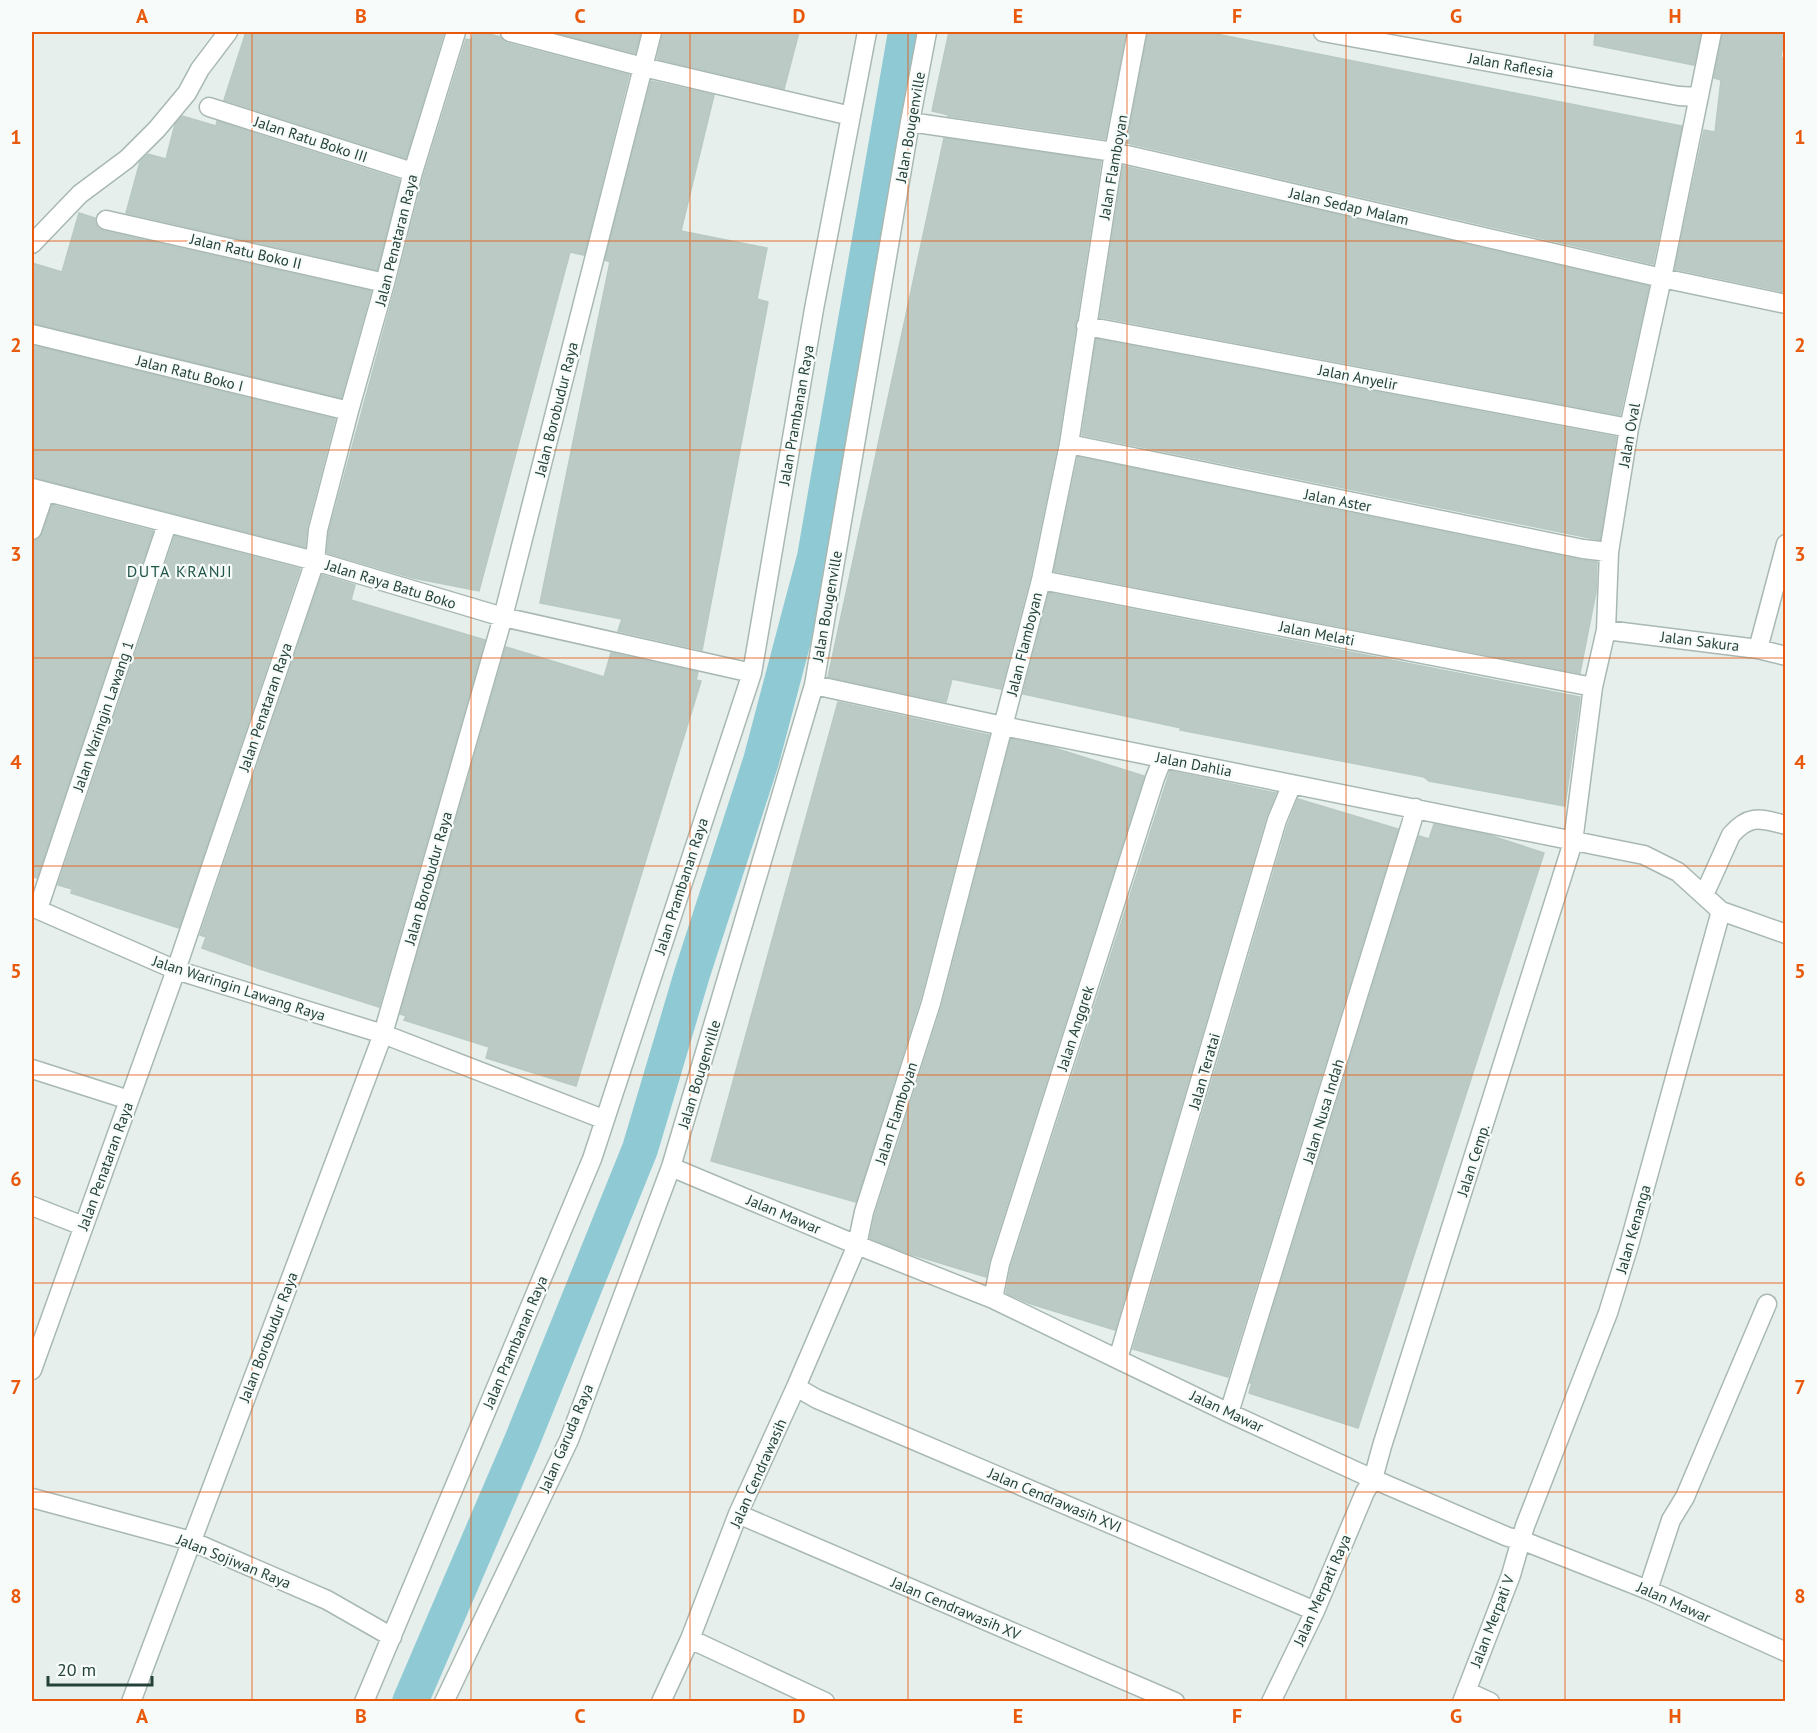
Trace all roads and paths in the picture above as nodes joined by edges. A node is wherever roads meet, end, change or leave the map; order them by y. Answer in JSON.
{"nodes":[{"id":1,"x":228,"y":32,"type":"edge"},
{"id":2,"x":456,"y":32,"type":"edge"},
{"id":3,"x":510,"y":32,"type":"edge"},
{"id":4,"x":652,"y":32,"type":"edge"},
{"id":5,"x":867,"y":32,"type":"edge"},
{"id":6,"x":927,"y":32,"type":"edge"},
{"id":7,"x":1137,"y":32,"type":"edge"},
{"id":8,"x":1323,"y":32,"type":"edge"},
{"id":9,"x":1712,"y":32,"type":"edge"},
{"id":10,"x":644,"y":67,"type":"junction"},
{"id":11,"x":1699,"y":97,"type":"junction"},
{"id":12,"x":209,"y":106,"type":"dead end"},
{"id":13,"x":850,"y":116,"type":"junction"},
{"id":14,"x":910,"y":122,"type":"junction"},
{"id":15,"x":1114,"y":152,"type":"junction"},
{"id":16,"x":413,"y":172,"type":"junction"},
{"id":17,"x":106,"y":220,"type":"dead end"},
{"id":18,"x":32,"y":244,"type":"edge"},
{"id":19,"x":1662,"y":278,"type":"junction"},
{"id":20,"x":385,"y":283,"type":"junction"},
{"id":21,"x":1785,"y":304,"type":"edge"},
{"id":22,"x":1086,"y":326,"type":"junction"},
{"id":23,"x":32,"y":334,"type":"edge"},
{"id":24,"x":349,"y":411,"type":"junction"},
{"id":25,"x":1629,"y":428,"type":"junction"},
{"id":26,"x":1069,"y":444,"type":"junction"},
{"id":27,"x":38,"y":490,"type":"edge"},
{"id":28,"x":167,"y":524,"type":"junction"},
{"id":29,"x":32,"y":530,"type":"edge"},
{"id":30,"x":1785,"y":544,"type":"edge"},
{"id":31,"x":1609,"y":552,"type":"junction"},
{"id":32,"x":315,"y":561,"type":"junction"},
{"id":33,"x":1041,"y":580,"type":"junction"},
{"id":34,"x":503,"y":617,"type":"junction"},
{"id":35,"x":1606,"y":630,"type":"junction"},
{"id":36,"x":1758,"y":649,"type":"junction"},
{"id":37,"x":1785,"y":656,"type":"edge"},
{"id":38,"x":752,"y":673,"type":"junction"},
{"id":39,"x":814,"y":685,"type":"junction"},
{"id":40,"x":1593,"y":687,"type":"junction"},
{"id":41,"x":1003,"y":726,"type":"junction"},
{"id":42,"x":1163,"y":758,"type":"junction"},
{"id":43,"x":1292,"y":784,"type":"junction"},
{"id":44,"x":1416,"y":808,"type":"junction"},
{"id":45,"x":1785,"y":825,"type":"edge"},
{"id":46,"x":1573,"y":842,"type":"junction"},
{"id":47,"x":1704,"y":896,"type":"junction"},
{"id":48,"x":35,"y":908,"type":"edge"},
{"id":49,"x":1721,"y":911,"type":"junction"},
{"id":50,"x":1785,"y":934,"type":"edge"},
{"id":51,"x":176,"y":970,"type":"junction"},
{"id":52,"x":383,"y":1034,"type":"junction"},
{"id":53,"x":32,"y":1069,"type":"edge"},
{"id":54,"x":129,"y":1100,"type":"junction"},
{"id":55,"x":603,"y":1119,"type":"junction"},
{"id":56,"x":671,"y":1167,"type":"junction"},
{"id":57,"x":32,"y":1206,"type":"edge"},
{"id":58,"x":83,"y":1226,"type":"junction"},
{"id":59,"x":857,"y":1245,"type":"junction"},
{"id":60,"x":993,"y":1299,"type":"junction"},
{"id":61,"x":1767,"y":1304,"type":"dead end"},
{"id":62,"x":36,"y":1344,"type":"edge"},
{"id":63,"x":1118,"y":1359,"type":"junction"},
{"id":64,"x":32,"y":1370,"type":"edge"},
{"id":65,"x":796,"y":1387,"type":"junction"},
{"id":66,"x":1229,"y":1413,"type":"junction"},
{"id":67,"x":1374,"y":1479,"type":"junction"},
{"id":68,"x":32,"y":1498,"type":"edge"},
{"id":69,"x":738,"y":1514,"type":"junction"},
{"id":70,"x":1521,"y":1540,"type":"junction"},
{"id":71,"x":191,"y":1541,"type":"junction"},
{"id":72,"x":1648,"y":1590,"type":"junction"},
{"id":73,"x":1315,"y":1611,"type":"junction"},
{"id":74,"x":392,"y":1637,"type":"junction"},
{"id":75,"x":690,"y":1639,"type":"junction"},
{"id":76,"x":1785,"y":1652,"type":"edge"},
{"id":77,"x":1464,"y":1696,"type":"edge"},
{"id":78,"x":447,"y":1700,"type":"edge"},
{"id":79,"x":131,"y":1701,"type":"edge"},
{"id":80,"x":364,"y":1701,"type":"edge"},
{"id":81,"x":661,"y":1701,"type":"edge"},
{"id":82,"x":825,"y":1701,"type":"edge"},
{"id":83,"x":1175,"y":1701,"type":"edge"},
{"id":84,"x":1271,"y":1701,"type":"edge"},
{"id":85,"x":1490,"y":1701,"type":"edge"}],
"edges":[{"from":1,"to":18,"type":"street"},
{"from":2,"to":16,"type":"street","name":"Jalan Penataran Raya"},
{"from":3,"to":10,"type":"street"},
{"from":4,"to":10,"type":"street","name":"Jalan Borobudur Raya"},
{"from":5,"to":13,"type":"street","name":"Jalan Prambanan Raya"},
{"from":6,"to":14,"type":"street","name":"Jalan Bougenville"},
{"from":7,"to":15,"type":"street","name":"Jalan Flamboyan"},
{"from":8,"to":11,"type":"street","name":"Jalan Raflesia"},
{"from":9,"to":11,"type":"street","name":"Jalan Oval"},
{"from":10,"to":13,"type":"street"},
{"from":10,"to":34,"type":"street","name":"Jalan Borobudur Raya"},
{"from":11,"to":19,"type":"street","name":"Jalan Oval"},
{"from":12,"to":16,"type":"street","name":"Jalan Ratu Boko III"},
{"from":13,"to":38,"type":"street","name":"Jalan Prambanan Raya"},
{"from":14,"to":15,"type":"street","name":"Jalan Sedap Malam"},
{"from":14,"to":39,"type":"street","name":"Jalan Bougenville"},
{"from":15,"to":19,"type":"street","name":"Jalan Sedap Malam"},
{"from":15,"to":22,"type":"street","name":"Jalan Flamboyan"},
{"from":16,"to":20,"type":"street","name":"Jalan Penataran Raya"},
{"from":17,"to":20,"type":"street","name":"Jalan Ratu Boko II"},
{"from":19,"to":21,"type":"street","name":"Jalan Sedap Malam"},
{"from":19,"to":25,"type":"street","name":"Jalan Oval"},
{"from":20,"to":24,"type":"street","name":"Jalan Penataran Raya"},
{"from":22,"to":25,"type":"street","name":"Jalan Anyelir"},
{"from":22,"to":26,"type":"street","name":"Jalan Flamboyan"},
{"from":23,"to":24,"type":"street","name":"Jalan Ratu Boko I"},
{"from":24,"to":32,"type":"street","name":"Jalan Penataran Raya"},
{"from":25,"to":31,"type":"street","name":"Jalan Oval"},
{"from":26,"to":31,"type":"street","name":"Jalan Aster"},
{"from":26,"to":33,"type":"street","name":"Jalan Flamboyan"},
{"from":27,"to":28,"type":"street","name":"Jalan Raya Batu Boko"},
{"from":27,"to":29,"type":"street"},
{"from":28,"to":32,"type":"street","name":"Jalan Raya Batu Boko"},
{"from":28,"to":48,"type":"street","name":"Jalan Waringin Lawang 1"},
{"from":30,"to":36,"type":"street","name":"Jalan Sakura"},
{"from":31,"to":35,"type":"street","name":"Jalan Oval"},
{"from":32,"to":34,"type":"street","name":"Jalan Raya Batu Boko"},
{"from":32,"to":51,"type":"street","name":"Jalan Penataran Raya"},
{"from":33,"to":40,"type":"street","name":"Jalan Melati"},
{"from":33,"to":41,"type":"street","name":"Jalan Flamboyan"},
{"from":34,"to":38,"type":"street","name":"Jalan Raya Batu Boko"},
{"from":34,"to":52,"type":"street","name":"Jalan Borobudur Raya"},
{"from":35,"to":36,"type":"street","name":"Jalan Sakura"},
{"from":35,"to":40,"type":"street","name":"Jalan Oval"},
{"from":36,"to":37,"type":"street"},
{"from":38,"to":55,"type":"street","name":"Jalan Prambanan Raya"},
{"from":39,"to":41,"type":"street","name":"Jalan Dahlia"},
{"from":39,"to":56,"type":"street","name":"Jalan Bougenville"},
{"from":40,"to":46,"type":"street","name":"Jalan Oval"},
{"from":41,"to":42,"type":"street","name":"Jalan Dahlia"},
{"from":41,"to":59,"type":"street","name":"Jalan Flamboyan"},
{"from":42,"to":43,"type":"street","name":"Jalan Dahlia"},
{"from":42,"to":60,"type":"street","name":"Jalan Anggrek"},
{"from":43,"to":44,"type":"street","name":"Jalan Dahlia"},
{"from":43,"to":63,"type":"street","name":"Jalan Teratai"},
{"from":44,"to":46,"type":"street","name":"Jalan Dahlia"},
{"from":44,"to":66,"type":"street","name":"Jalan Nusa Indah"},
{"from":45,"to":47,"type":"street"},
{"from":46,"to":47,"type":"street","name":"Jalan Dahlia"},
{"from":46,"to":67,"type":"street","name":"Jalan Cemp."},
{"from":47,"to":49,"type":"street","name":"Jalan Dahlia"},
{"from":48,"to":51,"type":"street","name":"Jalan Waringin Lawang Raya"},
{"from":49,"to":50,"type":"street"},
{"from":49,"to":70,"type":"street","name":"Jalan Kenanga"},
{"from":51,"to":52,"type":"street","name":"Jalan Waringin Lawang Raya"},
{"from":51,"to":54,"type":"street","name":"Jalan Penataran Raya"},
{"from":52,"to":55,"type":"street","name":"Jalan Waringin Lawang Raya"},
{"from":52,"to":71,"type":"street","name":"Jalan Borobudur Raya"},
{"from":53,"to":54,"type":"street"},
{"from":54,"to":58,"type":"street","name":"Jalan Penataran Raya"},
{"from":55,"to":74,"type":"street","name":"Jalan Prambanan Raya"},
{"from":56,"to":59,"type":"street","name":"Jalan Mawar"},
{"from":56,"to":78,"type":"street","name":"Jalan Garuda Raya"},
{"from":57,"to":58,"type":"street"},
{"from":58,"to":62,"type":"street","name":"Jalan Penataran Raya"},
{"from":59,"to":60,"type":"street","name":"Jalan Mawar"},
{"from":59,"to":65,"type":"street","name":"Jalan Cendrawasih"},
{"from":60,"to":63,"type":"street","name":"Jalan Mawar"},
{"from":61,"to":72,"type":"street"},
{"from":62,"to":64,"type":"street","name":"Jalan Penataran Raya"},
{"from":63,"to":66,"type":"street","name":"Jalan Mawar"},
{"from":65,"to":69,"type":"street","name":"Jalan Cendrawasih"},
{"from":65,"to":73,"type":"street","name":"Jalan Cendrawasih XVI"},
{"from":66,"to":67,"type":"street","name":"Jalan Mawar"},
{"from":67,"to":70,"type":"street","name":"Jalan Mawar"},
{"from":67,"to":73,"type":"street","name":"Jalan Merpati Raya"},
{"from":68,"to":71,"type":"street","name":"Jalan Sojiwan Raya"},
{"from":69,"to":75,"type":"street","name":"Jalan Cendrawasih"},
{"from":69,"to":83,"type":"street","name":"Jalan Cendrawasih XV"},
{"from":70,"to":72,"type":"street","name":"Jalan Mawar"},
{"from":70,"to":77,"type":"street","name":"Jalan Merpati V"},
{"from":71,"to":74,"type":"street","name":"Jalan Sojiwan Raya"},
{"from":71,"to":79,"type":"street","name":"Jalan Borobudur Raya"},
{"from":72,"to":76,"type":"street","name":"Jalan Mawar"},
{"from":73,"to":84,"type":"street","name":"Jalan Merpati Raya"},
{"from":74,"to":80,"type":"street","name":"Jalan Prambanan Raya"},
{"from":75,"to":81,"type":"street","name":"Jalan Cendrawasih"},
{"from":75,"to":82,"type":"street"},
{"from":77,"to":85,"type":"street"}]}
